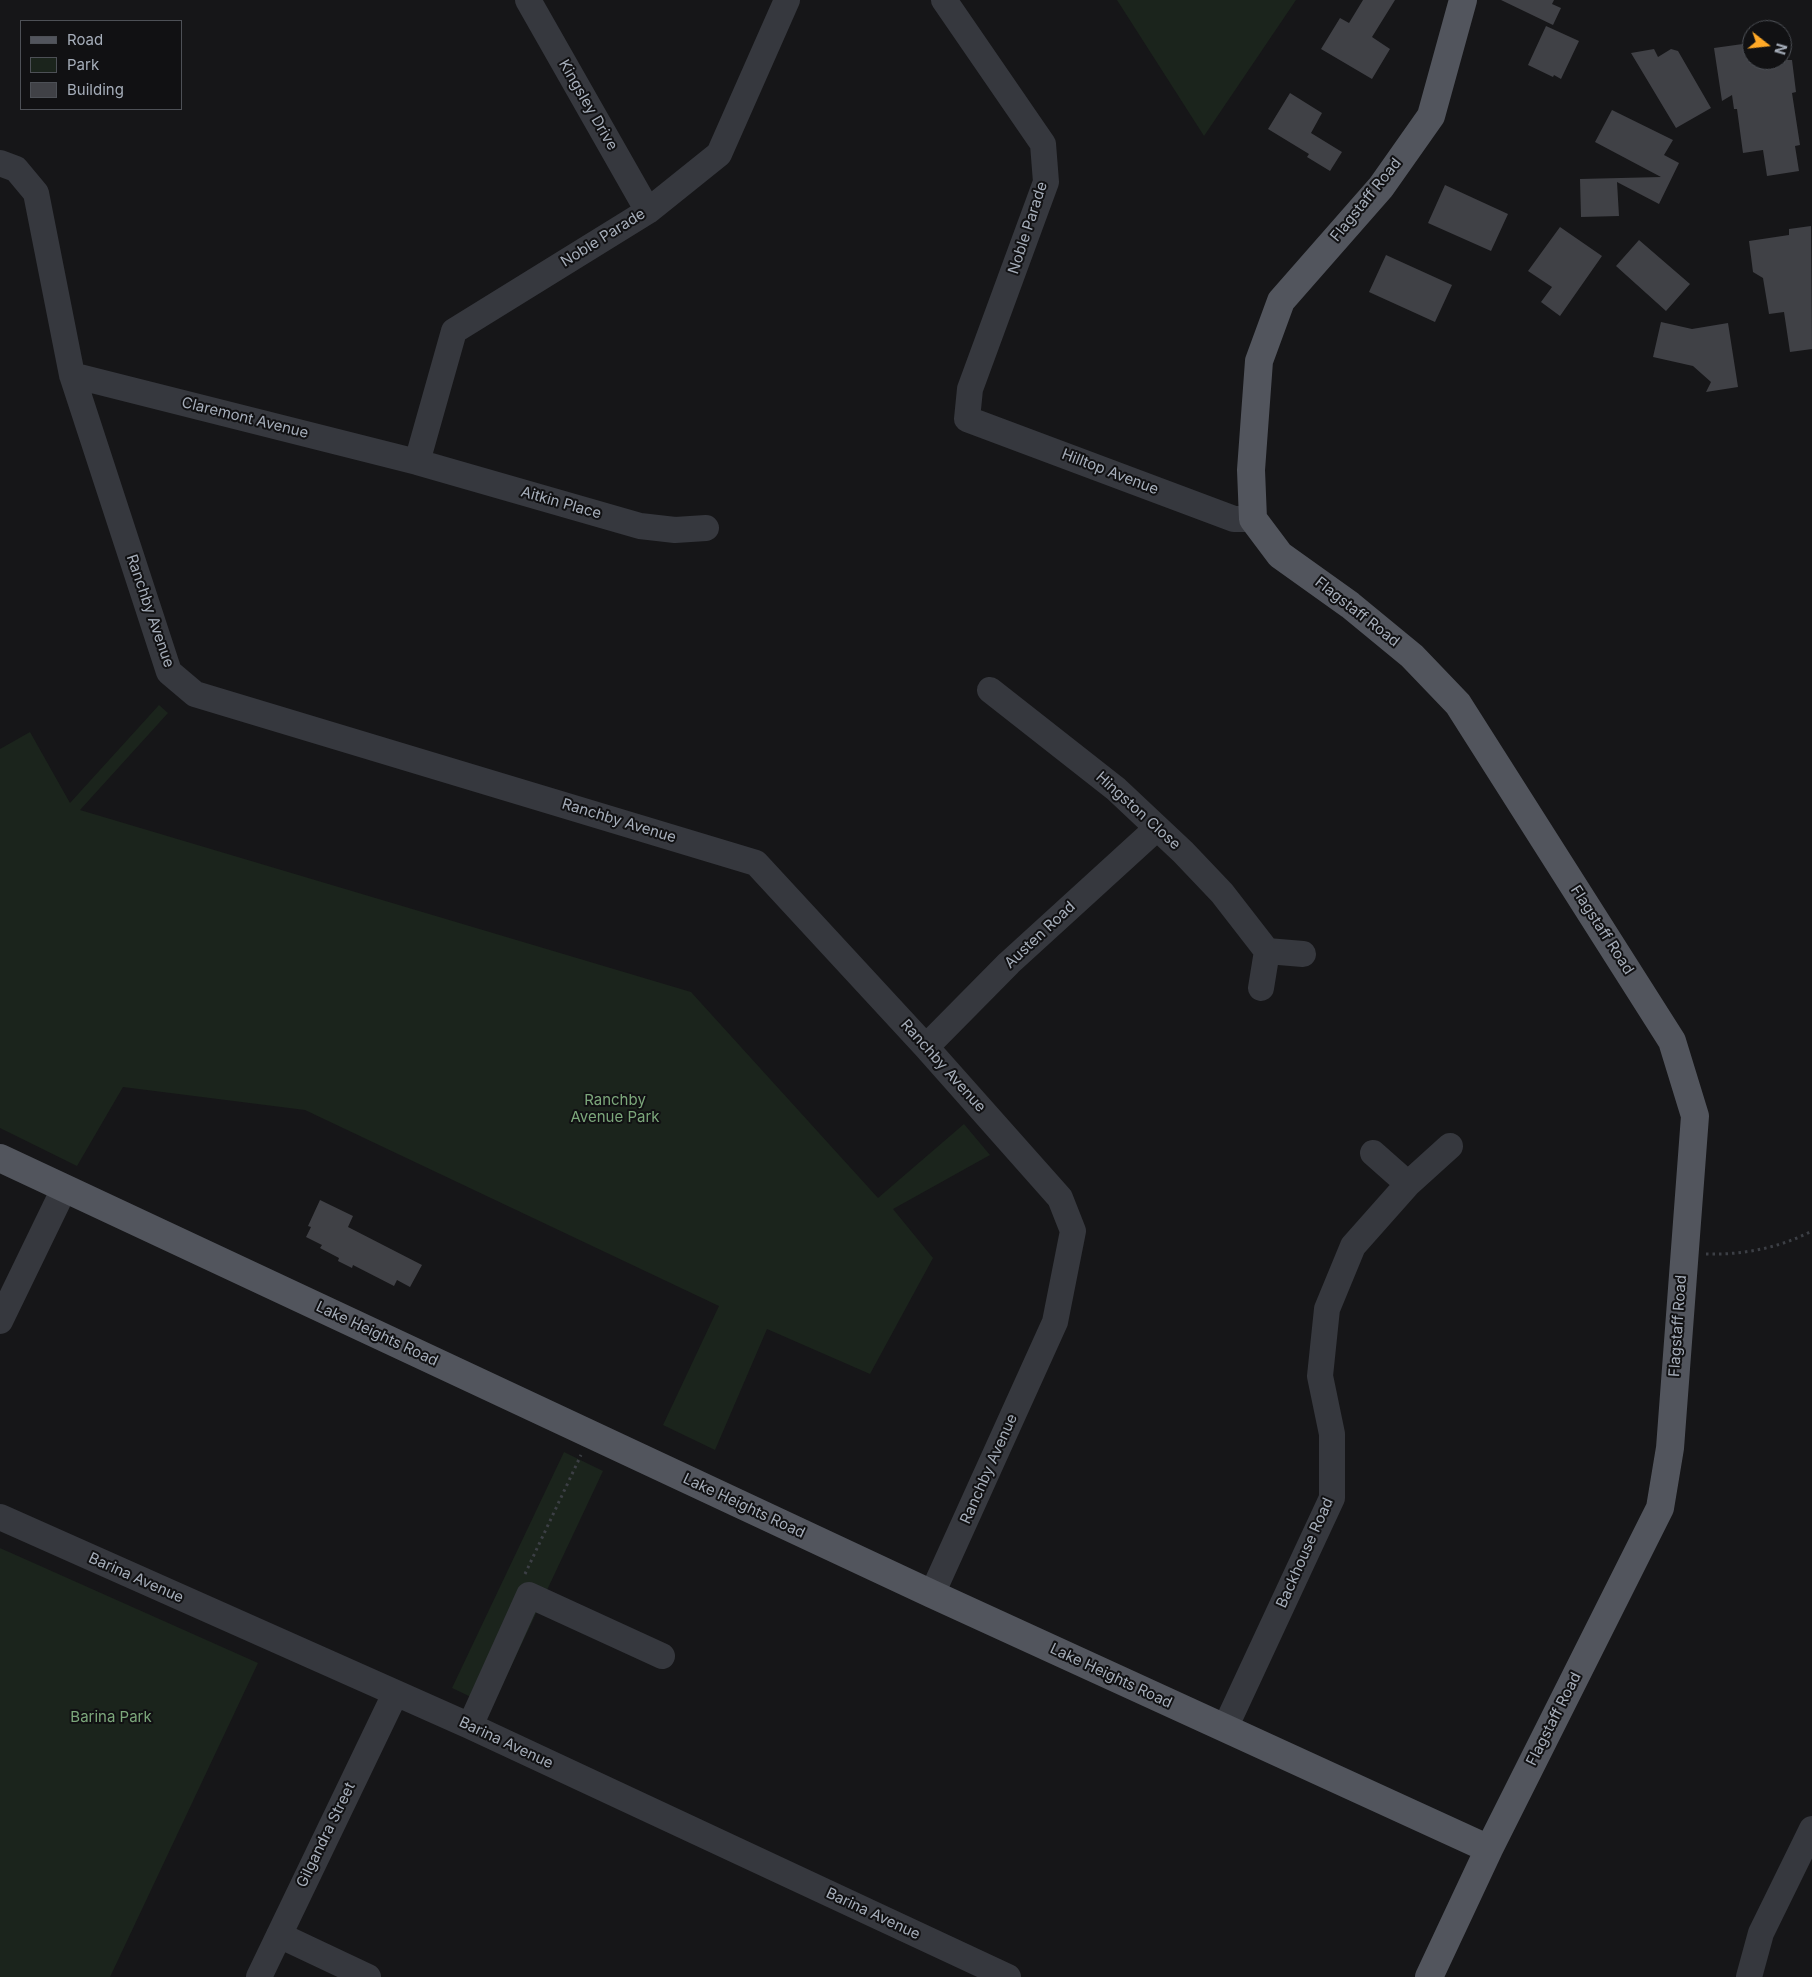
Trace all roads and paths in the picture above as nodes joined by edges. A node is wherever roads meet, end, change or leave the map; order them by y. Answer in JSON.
{"nodes":[{"id":1,"x":528,"y":0,"type":"edge"},
{"id":2,"x":788,"y":0,"type":"edge"},
{"id":3,"x":944,"y":0,"type":"edge"},
{"id":4,"x":1463,"y":0,"type":"edge"},
{"id":5,"x":0,"y":163,"type":"edge"},
{"id":6,"x":648,"y":211,"type":"junction"},
{"id":7,"x":72,"y":375,"type":"junction"},
{"id":8,"x":967,"y":419,"type":"joint"},
{"id":9,"x":417,"y":462,"type":"junction"},
{"id":10,"x":1254,"y":519,"type":"junction"},
{"id":11,"x":706,"y":528,"type":"dead end"},
{"id":12,"x":990,"y":690,"type":"dead end"},
{"id":13,"x":1157,"y":828,"type":"junction"},
{"id":14,"x":1267,"y":951,"type":"junction"},
{"id":15,"x":1303,"y":954,"type":"dead end"},
{"id":16,"x":1261,"y":988,"type":"dead end"},
{"id":17,"x":926,"y":1047,"type":"junction"},
{"id":18,"x":1450,"y":1146,"type":"dead end"},
{"id":19,"x":1373,"y":1153,"type":"dead end"},
{"id":20,"x":0,"y":1158,"type":"edge"},
{"id":21,"x":1408,"y":1184,"type":"junction"},
{"id":22,"x":64,"y":1189,"type":"junction"},
{"id":23,"x":1812,"y":1231,"type":"edge"},
{"id":24,"x":1684,"y":1253,"type":"junction"},
{"id":25,"x":0,"y":1320,"type":"edge"},
{"id":26,"x":0,"y":1516,"type":"edge"},
{"id":27,"x":932,"y":1594,"type":"junction"},
{"id":28,"x":662,"y":1656,"type":"dead end"},
{"id":29,"x":394,"y":1694,"type":"junction"},
{"id":30,"x":470,"y":1726,"type":"junction"},
{"id":31,"x":1225,"y":1728,"type":"junction"},
{"id":32,"x":1812,"y":1829,"type":"edge"},
{"id":33,"x":1489,"y":1850,"type":"junction"},
{"id":34,"x":279,"y":1935,"type":"junction"},
{"id":35,"x":259,"y":1977,"type":"edge"},
{"id":36,"x":368,"y":1977,"type":"edge"},
{"id":37,"x":1008,"y":1977,"type":"edge"},
{"id":38,"x":1429,"y":1977,"type":"edge"},
{"id":39,"x":1749,"y":1977,"type":"edge"}],
"edges":[{"from":1,"to":6,"type":"street","name":"Kingsley Drive"},
{"from":2,"to":6,"type":"street","name":"Noble Parade"},
{"from":3,"to":8,"type":"street","name":"Noble Parade"},
{"from":4,"to":10,"type":"main road","name":"Flagstaff Road"},
{"from":5,"to":7,"type":"street","name":"Ranchby Avenue"},
{"from":6,"to":9,"type":"street","name":"Noble Parade"},
{"from":7,"to":9,"type":"street","name":"Claremont Avenue"},
{"from":7,"to":17,"type":"street","name":"Ranchby Avenue"},
{"from":8,"to":10,"type":"street","name":"Hilltop Avenue"},
{"from":9,"to":11,"type":"street","name":"Aitkin Place"},
{"from":10,"to":24,"type":"main road","name":"Flagstaff Road"},
{"from":12,"to":13,"type":"street","name":"Hingston Close"},
{"from":13,"to":14,"type":"street","name":"Hingston Close"},
{"from":13,"to":17,"type":"street","name":"Austen Road"},
{"from":14,"to":15,"type":"street"},
{"from":14,"to":16,"type":"street"},
{"from":17,"to":27,"type":"street","name":"Ranchby Avenue"},
{"from":18,"to":21,"type":"street","name":"Backhouse Road"},
{"from":19,"to":21,"type":"street"},
{"from":20,"to":22,"type":"main road","name":"Lake Heights Road"},
{"from":21,"to":31,"type":"street","name":"Backhouse Road"},
{"from":22,"to":25,"type":"street"},
{"from":22,"to":27,"type":"main road","name":"Lake Heights Road"},
{"from":23,"to":24,"type":"path"},
{"from":24,"to":33,"type":"main road","name":"Flagstaff Road"},
{"from":26,"to":29,"type":"street","name":"Barina Avenue"},
{"from":27,"to":31,"type":"main road","name":"Lake Heights Road"},
{"from":28,"to":30,"type":"street"},
{"from":29,"to":30,"type":"street","name":"Barina Avenue"},
{"from":29,"to":34,"type":"street","name":"Gilgandra Street"},
{"from":30,"to":37,"type":"street","name":"Barina Avenue"},
{"from":31,"to":33,"type":"main road","name":"Lake Heights Road"},
{"from":32,"to":39,"type":"street"},
{"from":33,"to":38,"type":"main road","name":"Flagstaff Road"},
{"from":34,"to":35,"type":"street","name":"Gilgandra Street"},
{"from":34,"to":36,"type":"street"}]}
